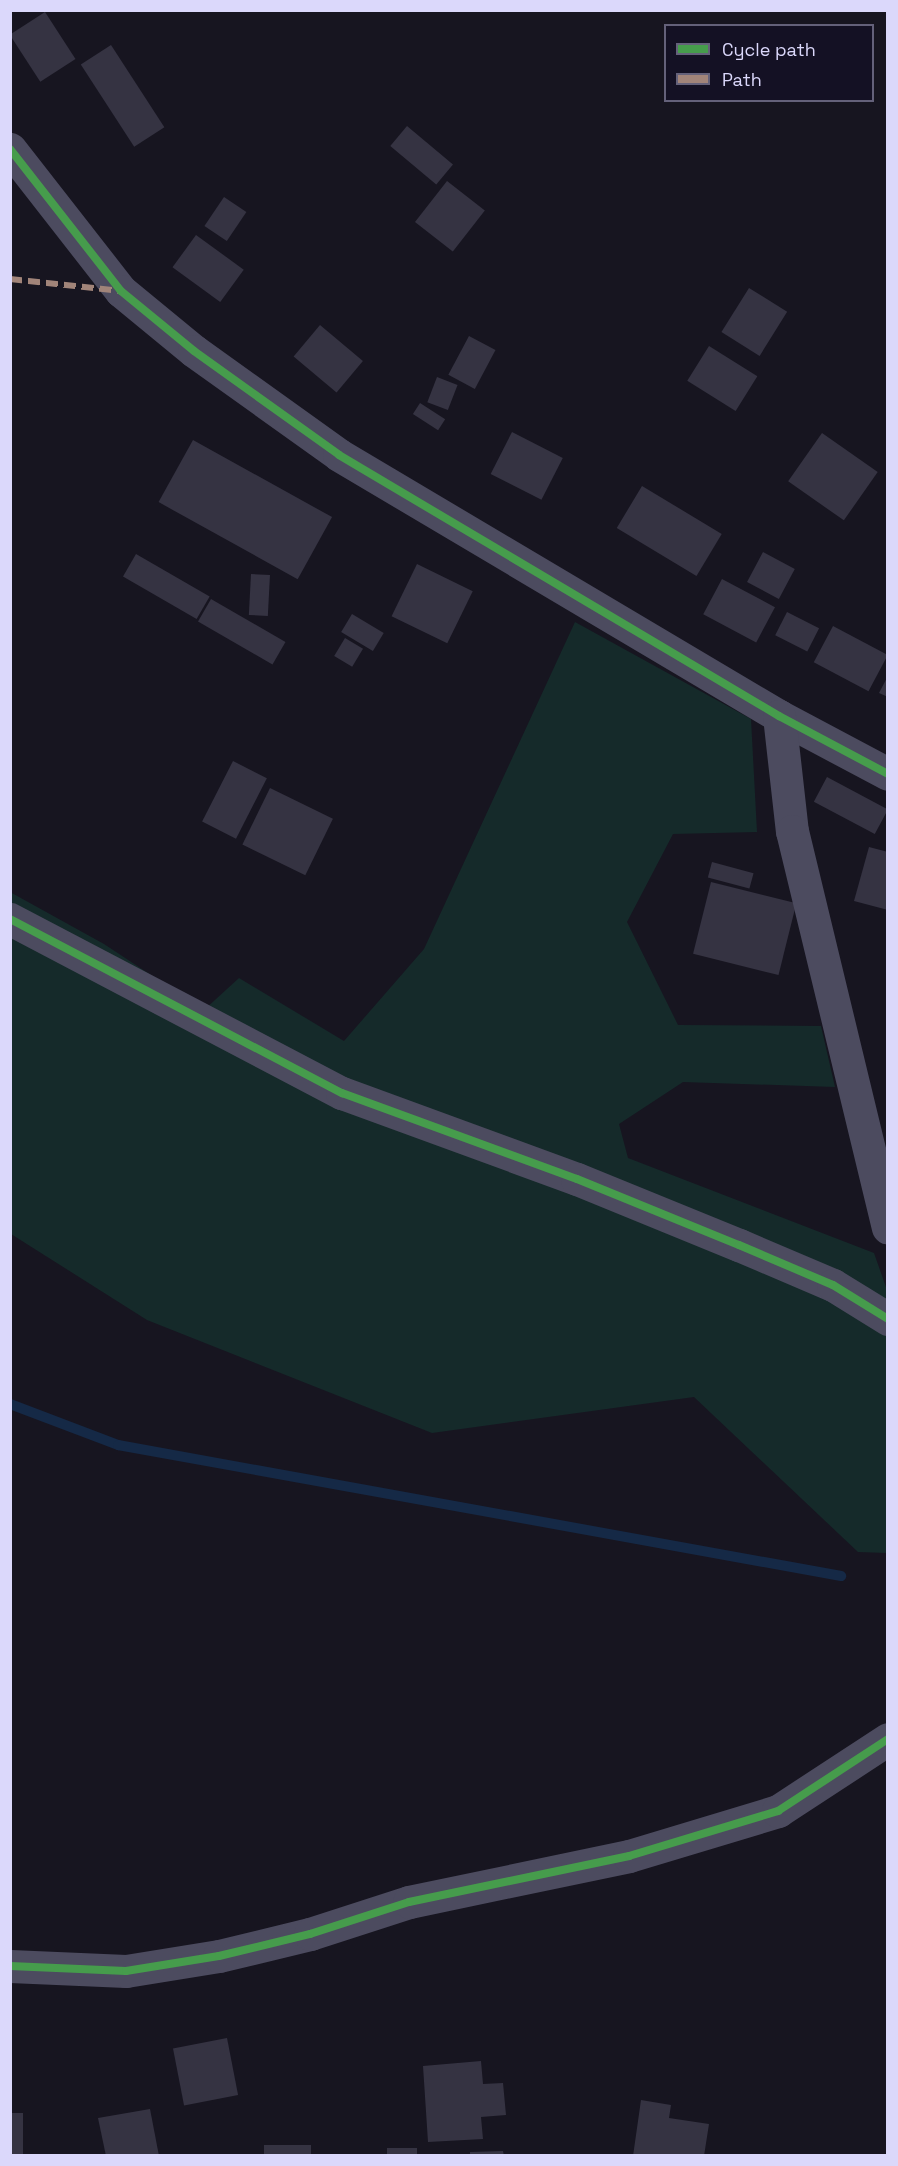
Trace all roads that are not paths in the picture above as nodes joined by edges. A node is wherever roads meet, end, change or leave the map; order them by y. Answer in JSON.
{"nodes":[{"id":1,"x":10,"y":149,"type":"edge"},
{"id":2,"x":779,"y":716,"type":"junction"},
{"id":3,"x":888,"y":774,"type":"edge"},
{"id":4,"x":10,"y":919,"type":"edge"},
{"id":5,"x":888,"y":1228,"type":"edge"},
{"id":6,"x":888,"y":1318,"type":"edge"},
{"id":7,"x":888,"y":1739,"type":"edge"},
{"id":8,"x":10,"y":1966,"type":"edge"}],
"edges":[{"from":1,"to":2,"type":"street"},
{"from":2,"to":3,"type":"street"},
{"from":2,"to":5,"type":"street"},
{"from":4,"to":6,"type":"street"},
{"from":7,"to":8,"type":"street"}]}
